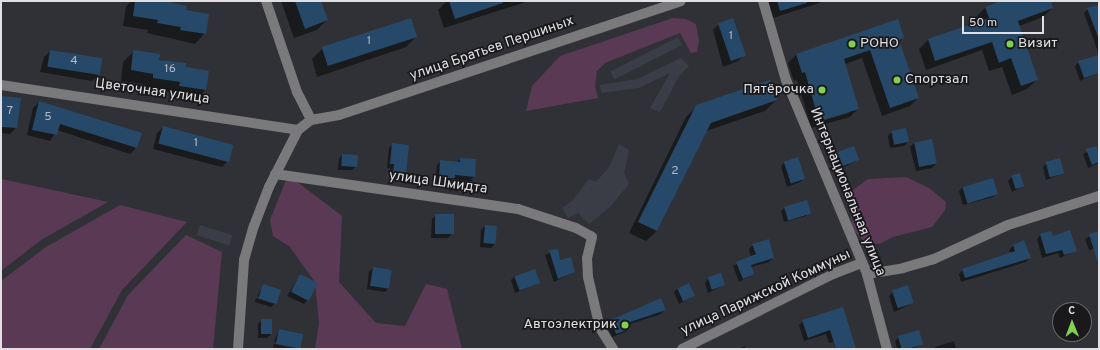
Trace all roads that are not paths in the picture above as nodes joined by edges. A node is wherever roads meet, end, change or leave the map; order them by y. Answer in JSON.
{"nodes":[{"id":1,"x":266,"y":1,"type":"edge"},
{"id":2,"x":681,"y":1,"type":"edge"},
{"id":3,"x":763,"y":1,"type":"edge"},
{"id":4,"x":1,"y":85,"type":"edge"},
{"id":5,"x":311,"y":120,"type":"junction"},
{"id":6,"x":298,"y":130,"type":"junction"},
{"id":7,"x":275,"y":174,"type":"junction"},
{"id":8,"x":1099,"y":196,"type":"edge"},
{"id":9,"x":862,"y":263,"type":"junction"},
{"id":10,"x":867,"y":274,"type":"junction"},
{"id":11,"x":238,"y":349,"type":"edge"},
{"id":12,"x":613,"y":349,"type":"edge"},
{"id":13,"x":682,"y":349,"type":"edge"},
{"id":14,"x":887,"y":349,"type":"edge"}],
"edges":[{"from":1,"to":5,"type":"street"},
{"from":2,"to":5,"type":"street","name":"улица Братьев Першиных"},
{"from":3,"to":9,"type":"street","name":"Интернациональная улица"},
{"from":4,"to":6,"type":"street","name":"Цветочная улица"},
{"from":5,"to":6,"type":"street"},
{"from":6,"to":7,"type":"street"},
{"from":7,"to":11,"type":"street"},
{"from":7,"to":12,"type":"street","name":"улица Шмидта"},
{"from":8,"to":10,"type":"street","name":"улица Парижской Коммуны"},
{"from":9,"to":10,"type":"street","name":"Интернациональная улица"},
{"from":9,"to":13,"type":"street","name":"улица Парижской Коммуны"},
{"from":10,"to":14,"type":"street","name":"Интернациональная улица"}]}
